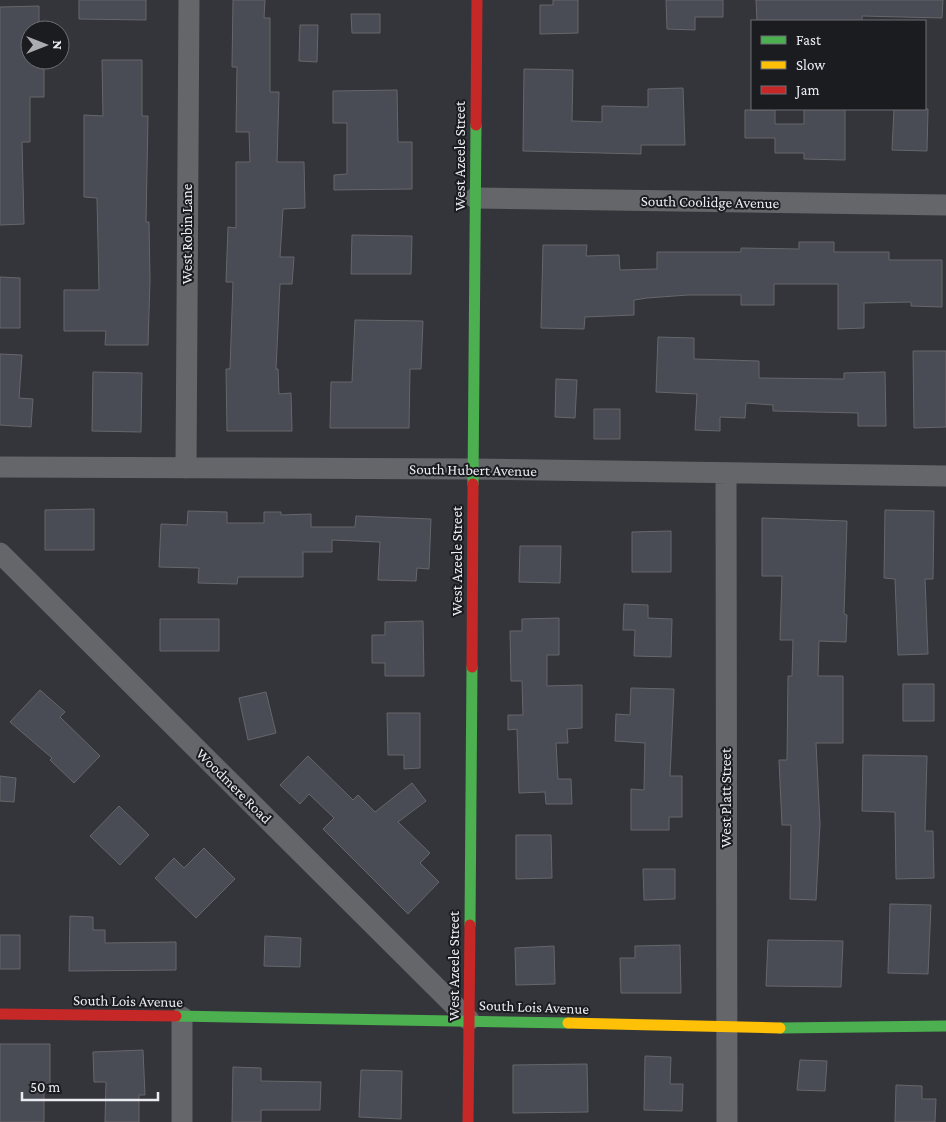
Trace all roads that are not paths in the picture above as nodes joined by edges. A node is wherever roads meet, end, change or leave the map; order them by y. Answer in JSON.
{"nodes":[{"id":1,"x":189,"y":0,"type":"edge"},
{"id":2,"x":477,"y":0,"type":"edge"},
{"id":3,"x":475,"y":198,"type":"junction"},
{"id":4,"x":946,"y":206,"type":"edge"},
{"id":5,"x":0,"y":467,"type":"edge"},
{"id":6,"x":186,"y":468,"type":"junction"},
{"id":7,"x":473,"y":469,"type":"junction"},
{"id":8,"x":726,"y":474,"type":"junction"},
{"id":9,"x":946,"y":476,"type":"edge"},
{"id":10,"x":0,"y":553,"type":"edge"},
{"id":11,"x":0,"y":1014,"type":"edge"},
{"id":12,"x":182,"y":1017,"type":"junction"},
{"id":13,"x":468,"y":1020,"type":"junction"},
{"id":14,"x":946,"y":1026,"type":"edge"},
{"id":15,"x":726,"y":1028,"type":"junction"},
{"id":16,"x":182,"y":1122,"type":"edge"},
{"id":17,"x":468,"y":1122,"type":"edge"},
{"id":18,"x":727,"y":1122,"type":"edge"}],
"edges":[{"from":1,"to":6,"type":"street","name":"West Robin Lane"},
{"from":2,"to":3,"type":"street","name":"West Azeele Street"},
{"from":3,"to":4,"type":"street","name":"South Coolidge Avenue"},
{"from":3,"to":7,"type":"street","name":"West Azeele Street"},
{"from":5,"to":6,"type":"street","name":"South Hubert Avenue"},
{"from":6,"to":7,"type":"street","name":"South Hubert Avenue"},
{"from":7,"to":8,"type":"street","name":"South Hubert Avenue"},
{"from":7,"to":13,"type":"street","name":"West Azeele Street"},
{"from":8,"to":9,"type":"street","name":"South Hubert Avenue"},
{"from":8,"to":15,"type":"street","name":"West Platt Street"},
{"from":10,"to":13,"type":"street","name":"Woodmere Road"},
{"from":11,"to":12,"type":"street","name":"South Lois Avenue"},
{"from":12,"to":13,"type":"street","name":"South Lois Avenue"},
{"from":12,"to":16,"type":"street"},
{"from":13,"to":15,"type":"street","name":"South Lois Avenue"},
{"from":13,"to":17,"type":"street","name":"West Azeele Street"},
{"from":14,"to":15,"type":"street","name":"South Lois Avenue"},
{"from":15,"to":18,"type":"street","name":"West Platt Street"}]}
